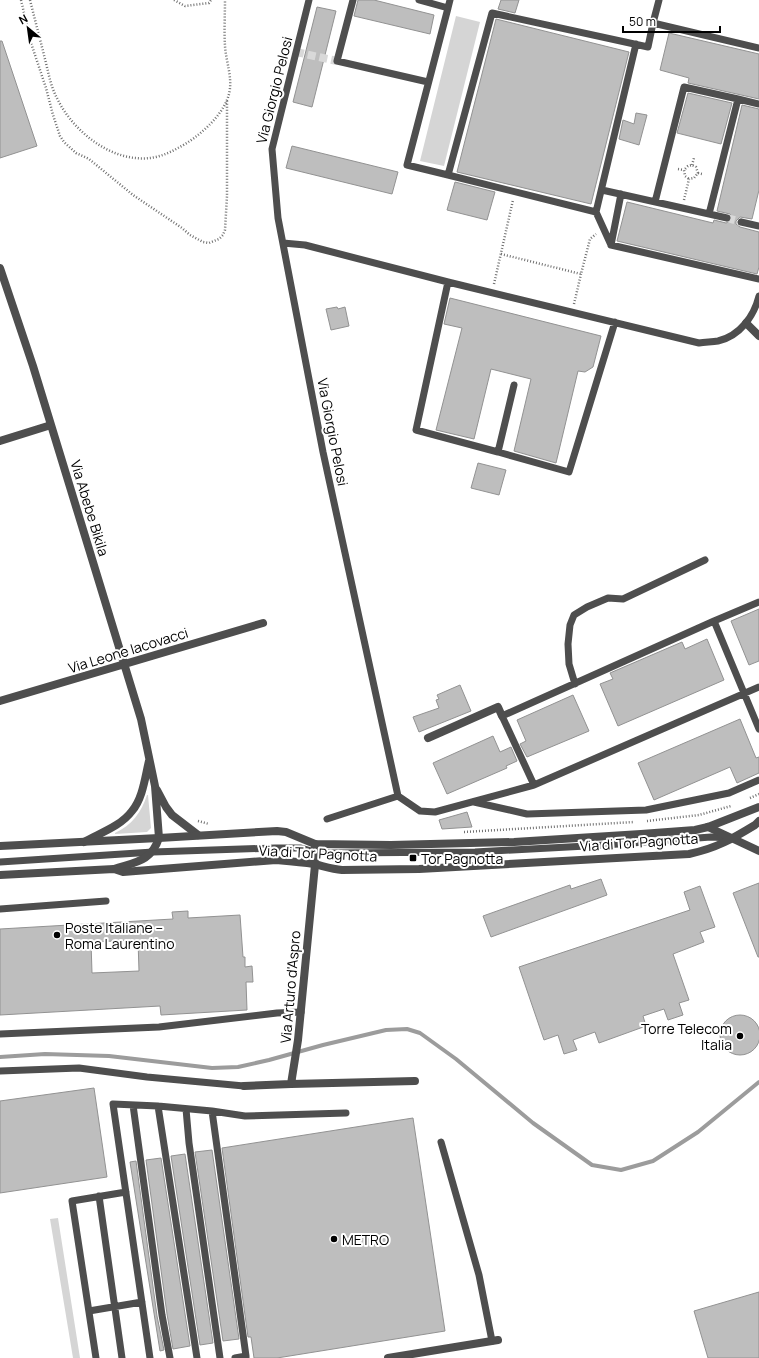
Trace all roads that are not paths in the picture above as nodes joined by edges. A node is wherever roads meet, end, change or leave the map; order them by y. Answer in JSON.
{"nodes":[{"id":1,"x":309,"y":0,"type":"edge"},
{"id":2,"x":353,"y":0,"type":"edge"},
{"id":3,"x":419,"y":0,"type":"edge"},
{"id":4,"x":450,"y":0,"type":"edge"},
{"id":5,"x":659,"y":0,"type":"edge"},
{"id":6,"x":448,"y":8,"type":"junction"},
{"id":7,"x":653,"y":23,"type":"junction"},
{"id":8,"x":636,"y":44,"type":"junction"},
{"id":9,"x":759,"y":48,"type":"edge"},
{"id":10,"x":428,"y":82,"type":"junction"},
{"id":11,"x":738,"y":99,"type":"junction"},
{"id":12,"x":759,"y":104,"type":"edge"},
{"id":13,"x":448,"y":175,"type":"junction"},
{"id":14,"x":602,"y":190,"type":"junction"},
{"id":15,"x":621,"y":194,"type":"junction"},
{"id":16,"x":655,"y":202,"type":"junction"},
{"id":17,"x":596,"y":212,"type":"junction"},
{"id":18,"x":709,"y":214,"type":"junction"},
{"id":19,"x":726,"y":218,"type":"tunnel mouth"},
{"id":20,"x":741,"y":222,"type":"tunnel mouth"},
{"id":21,"x":759,"y":226,"type":"edge"},
{"id":22,"x":283,"y":243,"type":"junction"},
{"id":23,"x":611,"y":245,"type":"junction"},
{"id":24,"x":0,"y":268,"type":"edge"},
{"id":25,"x":759,"y":279,"type":"edge"},
{"id":26,"x":448,"y":282,"type":"junction"},
{"id":27,"x":759,"y":296,"type":"edge"},
{"id":28,"x":615,"y":322,"type":"junction"},
{"id":29,"x":746,"y":323,"type":"junction"},
{"id":30,"x":759,"y":336,"type":"edge"},
{"id":31,"x":514,"y":385,"type":"dead end"},
{"id":32,"x":51,"y":425,"type":"junction"},
{"id":33,"x":0,"y":441,"type":"edge"},
{"id":34,"x":498,"y":452,"type":"junction"},
{"id":35,"x":705,"y":560,"type":"dead end"},
{"id":36,"x":759,"y":602,"type":"edge"},
{"id":37,"x":714,"y":621,"type":"junction"},
{"id":38,"x":263,"y":623,"type":"dead end"},
{"id":39,"x":125,"y":664,"type":"junction"},
{"id":40,"x":575,"y":684,"type":"junction"},
{"id":41,"x":759,"y":687,"type":"edge"},
{"id":42,"x":744,"y":693,"type":"junction"},
{"id":43,"x":0,"y":701,"type":"edge"},
{"id":44,"x":502,"y":716,"type":"junction"},
{"id":45,"x":759,"y":729,"type":"edge"},
{"id":46,"x":428,"y":738,"type":"dead end"},
{"id":47,"x":149,"y":758,"type":"junction"},
{"id":48,"x":759,"y":780,"type":"edge"},
{"id":49,"x":534,"y":785,"type":"junction"},
{"id":50,"x":155,"y":786,"type":"junction"},
{"id":51,"x":398,"y":796,"type":"junction"},
{"id":52,"x":474,"y":802,"type":"junction"},
{"id":53,"x":759,"y":807,"type":"edge"},
{"id":54,"x":327,"y":819,"type":"dead end"},
{"id":55,"x":759,"y":821,"type":"edge"},
{"id":56,"x":708,"y":827,"type":"junction"},
{"id":57,"x":198,"y":835,"type":"junction"},
{"id":58,"x":159,"y":838,"type":"junction"},
{"id":59,"x":734,"y":838,"type":"junction"},
{"id":60,"x":690,"y":839,"type":"junction"},
{"id":61,"x":84,"y":842,"type":"junction"},
{"id":62,"x":0,"y":846,"type":"edge"},
{"id":63,"x":315,"y":848,"type":"junction"},
{"id":64,"x":759,"y":851,"type":"edge"},
{"id":65,"x":153,"y":852,"type":"junction"},
{"id":66,"x":0,"y":862,"type":"edge"},
{"id":67,"x":315,"y":865,"type":"junction"},
{"id":68,"x":114,"y":869,"type":"junction"},
{"id":69,"x":0,"y":875,"type":"edge"},
{"id":70,"x":106,"y":901,"type":"dead end"},
{"id":71,"x":0,"y":909,"type":"edge"},
{"id":72,"x":301,"y":1012,"type":"junction"},
{"id":73,"x":0,"y":1034,"type":"edge"},
{"id":74,"x":0,"y":1071,"type":"edge"},
{"id":75,"x":415,"y":1081,"type":"dead end"},
{"id":76,"x":291,"y":1084,"type":"junction"},
{"id":77,"x":244,"y":1086,"type":"joint"},
{"id":78,"x":133,"y":1105,"type":"junction"},
{"id":79,"x":158,"y":1106,"type":"junction"},
{"id":80,"x":186,"y":1109,"type":"junction"},
{"id":81,"x":212,"y":1111,"type":"junction"},
{"id":82,"x":346,"y":1113,"type":"dead end"},
{"id":83,"x":442,"y":1142,"type":"dead end"},
{"id":84,"x":126,"y":1192,"type":"junction"},
{"id":85,"x":99,"y":1196,"type":"junction"},
{"id":86,"x":142,"y":1302,"type":"junction"},
{"id":87,"x":114,"y":1307,"type":"junction"},
{"id":88,"x":90,"y":1311,"type":"junction"},
{"id":89,"x":495,"y":1340,"type":"joint"},
{"id":90,"x":246,"y":1357,"type":"edge"},
{"id":91,"x":96,"y":1358,"type":"edge"},
{"id":92,"x":122,"y":1358,"type":"edge"},
{"id":93,"x":150,"y":1358,"type":"edge"},
{"id":94,"x":170,"y":1358,"type":"edge"},
{"id":95,"x":197,"y":1358,"type":"edge"},
{"id":96,"x":220,"y":1358,"type":"edge"},
{"id":97,"x":235,"y":1358,"type":"edge"},
{"id":98,"x":388,"y":1358,"type":"edge"}],
"edges":[{"from":1,"to":22,"type":"lane","name":"Via Giorgio Pelosi"},
{"from":2,"to":10,"type":"lane"},
{"from":3,"to":6,"type":"lane"},
{"from":4,"to":6,"type":"lane"},
{"from":5,"to":7,"type":"lane"},
{"from":6,"to":10,"type":"lane"},
{"from":7,"to":8,"type":"lane"},
{"from":7,"to":9,"type":"lane"},
{"from":8,"to":13,"type":"lane"},
{"from":8,"to":14,"type":"lane"},
{"from":10,"to":13,"type":"lane"},
{"from":11,"to":12,"type":"lane"},
{"from":11,"to":16,"type":"lane"},
{"from":11,"to":18,"type":"lane"},
{"from":13,"to":17,"type":"lane"},
{"from":14,"to":15,"type":"lane"},
{"from":14,"to":17,"type":"lane"},
{"from":15,"to":16,"type":"lane"},
{"from":15,"to":23,"type":"lane"},
{"from":16,"to":18,"type":"lane"},
{"from":17,"to":23,"type":"lane"},
{"from":18,"to":19,"type":"lane"},
{"from":20,"to":21,"type":"lane"},
{"from":22,"to":26,"type":"lane"},
{"from":22,"to":51,"type":"lane","name":"Via Giorgio Pelosi"},
{"from":23,"to":25,"type":"lane"},
{"from":24,"to":32,"type":"street","name":"Via Abebe Bikila"},
{"from":26,"to":28,"type":"lane"},
{"from":26,"to":34,"type":"lane"},
{"from":27,"to":29,"type":"lane"},
{"from":28,"to":29,"type":"lane"},
{"from":28,"to":34,"type":"lane"},
{"from":29,"to":30,"type":"street"},
{"from":31,"to":34,"type":"lane"},
{"from":32,"to":33,"type":"street"},
{"from":32,"to":39,"type":"street","name":"Via Abebe Bikila"},
{"from":35,"to":40,"type":"lane"},
{"from":36,"to":37,"type":"lane"},
{"from":37,"to":40,"type":"lane"},
{"from":37,"to":42,"type":"lane"},
{"from":38,"to":39,"type":"street","name":"Via Leone Iacovacci"},
{"from":39,"to":43,"type":"street","name":"Via Leone Iacovacci"},
{"from":39,"to":47,"type":"street","name":"Via Abebe Bikila"},
{"from":40,"to":44,"type":"lane"},
{"from":41,"to":42,"type":"lane"},
{"from":42,"to":45,"type":"lane"},
{"from":42,"to":49,"type":"lane"},
{"from":44,"to":46,"type":"street"},
{"from":44,"to":49,"type":"lane"},
{"from":47,"to":50,"type":"street","name":"Via Abebe Bikila"},
{"from":47,"to":61,"type":"street","name":"Via Abebe Bikila"},
{"from":48,"to":52,"type":"lane"},
{"from":49,"to":52,"type":"lane"},
{"from":50,"to":57,"type":"street","name":"Via Abebe Bikila"},
{"from":50,"to":58,"type":"street","name":"Via Abebe Bikila"},
{"from":51,"to":52,"type":"lane"},
{"from":51,"to":54,"type":"lane"},
{"from":53,"to":56,"type":"street","name":"Via di Tor Pagnotta"},
{"from":55,"to":59,"type":"street","name":"Via di Tor Pagnotta"},
{"from":56,"to":59,"type":"street"},
{"from":56,"to":60,"type":"lane","name":"Via di Tor Pagnotta"},
{"from":56,"to":63,"type":"street","name":"Via di Tor Pagnotta"},
{"from":57,"to":58,"type":"street","name":"Via di Tor Pagnotta"},
{"from":57,"to":63,"type":"street","name":"Via di Tor Pagnotta"},
{"from":58,"to":61,"type":"street","name":"Via di Tor Pagnotta"},
{"from":58,"to":65,"type":"street"},
{"from":59,"to":60,"type":"lane","name":"Via di Tor Pagnotta"},
{"from":59,"to":64,"type":"street"},
{"from":59,"to":67,"type":"street","name":"Via di Tor Pagnotta"},
{"from":60,"to":63,"type":"lane","name":"Via di Tor Pagnotta"},
{"from":61,"to":62,"type":"street","name":"Via di Tor Pagnotta"},
{"from":63,"to":65,"type":"lane","name":"Via di Tor Pagnotta"},
{"from":63,"to":67,"type":"street","name":"Via Arturo d'Aspro"},
{"from":65,"to":66,"type":"lane","name":"Via di Tor Pagnotta"},
{"from":65,"to":68,"type":"street","name":"Via di Tor Pagnotta"},
{"from":67,"to":68,"type":"street","name":"Via di Tor Pagnotta"},
{"from":67,"to":72,"type":"street","name":"Via Arturo d'Aspro"},
{"from":68,"to":69,"type":"street","name":"Via di Tor Pagnotta"},
{"from":70,"to":71,"type":"lane"},
{"from":72,"to":73,"type":"lane"},
{"from":72,"to":76,"type":"street","name":"Via Arturo d'Aspro"},
{"from":74,"to":77,"type":"lane"},
{"from":75,"to":76,"type":"street"},
{"from":76,"to":77,"type":"street"},
{"from":78,"to":79,"type":"lane"},
{"from":78,"to":84,"type":"lane"},
{"from":78,"to":94,"type":"lane"},
{"from":79,"to":80,"type":"lane"},
{"from":79,"to":95,"type":"lane"},
{"from":80,"to":81,"type":"lane"},
{"from":80,"to":96,"type":"lane"},
{"from":81,"to":82,"type":"lane"},
{"from":81,"to":90,"type":"lane"},
{"from":83,"to":89,"type":"lane"},
{"from":84,"to":85,"type":"lane"},
{"from":84,"to":86,"type":"lane"},
{"from":85,"to":87,"type":"lane"},
{"from":85,"to":88,"type":"lane"},
{"from":86,"to":87,"type":"lane"},
{"from":86,"to":93,"type":"lane"},
{"from":87,"to":88,"type":"lane"},
{"from":87,"to":92,"type":"lane"},
{"from":88,"to":91,"type":"lane"},
{"from":89,"to":98,"type":"street"},
{"from":90,"to":97,"type":"lane"}]}
